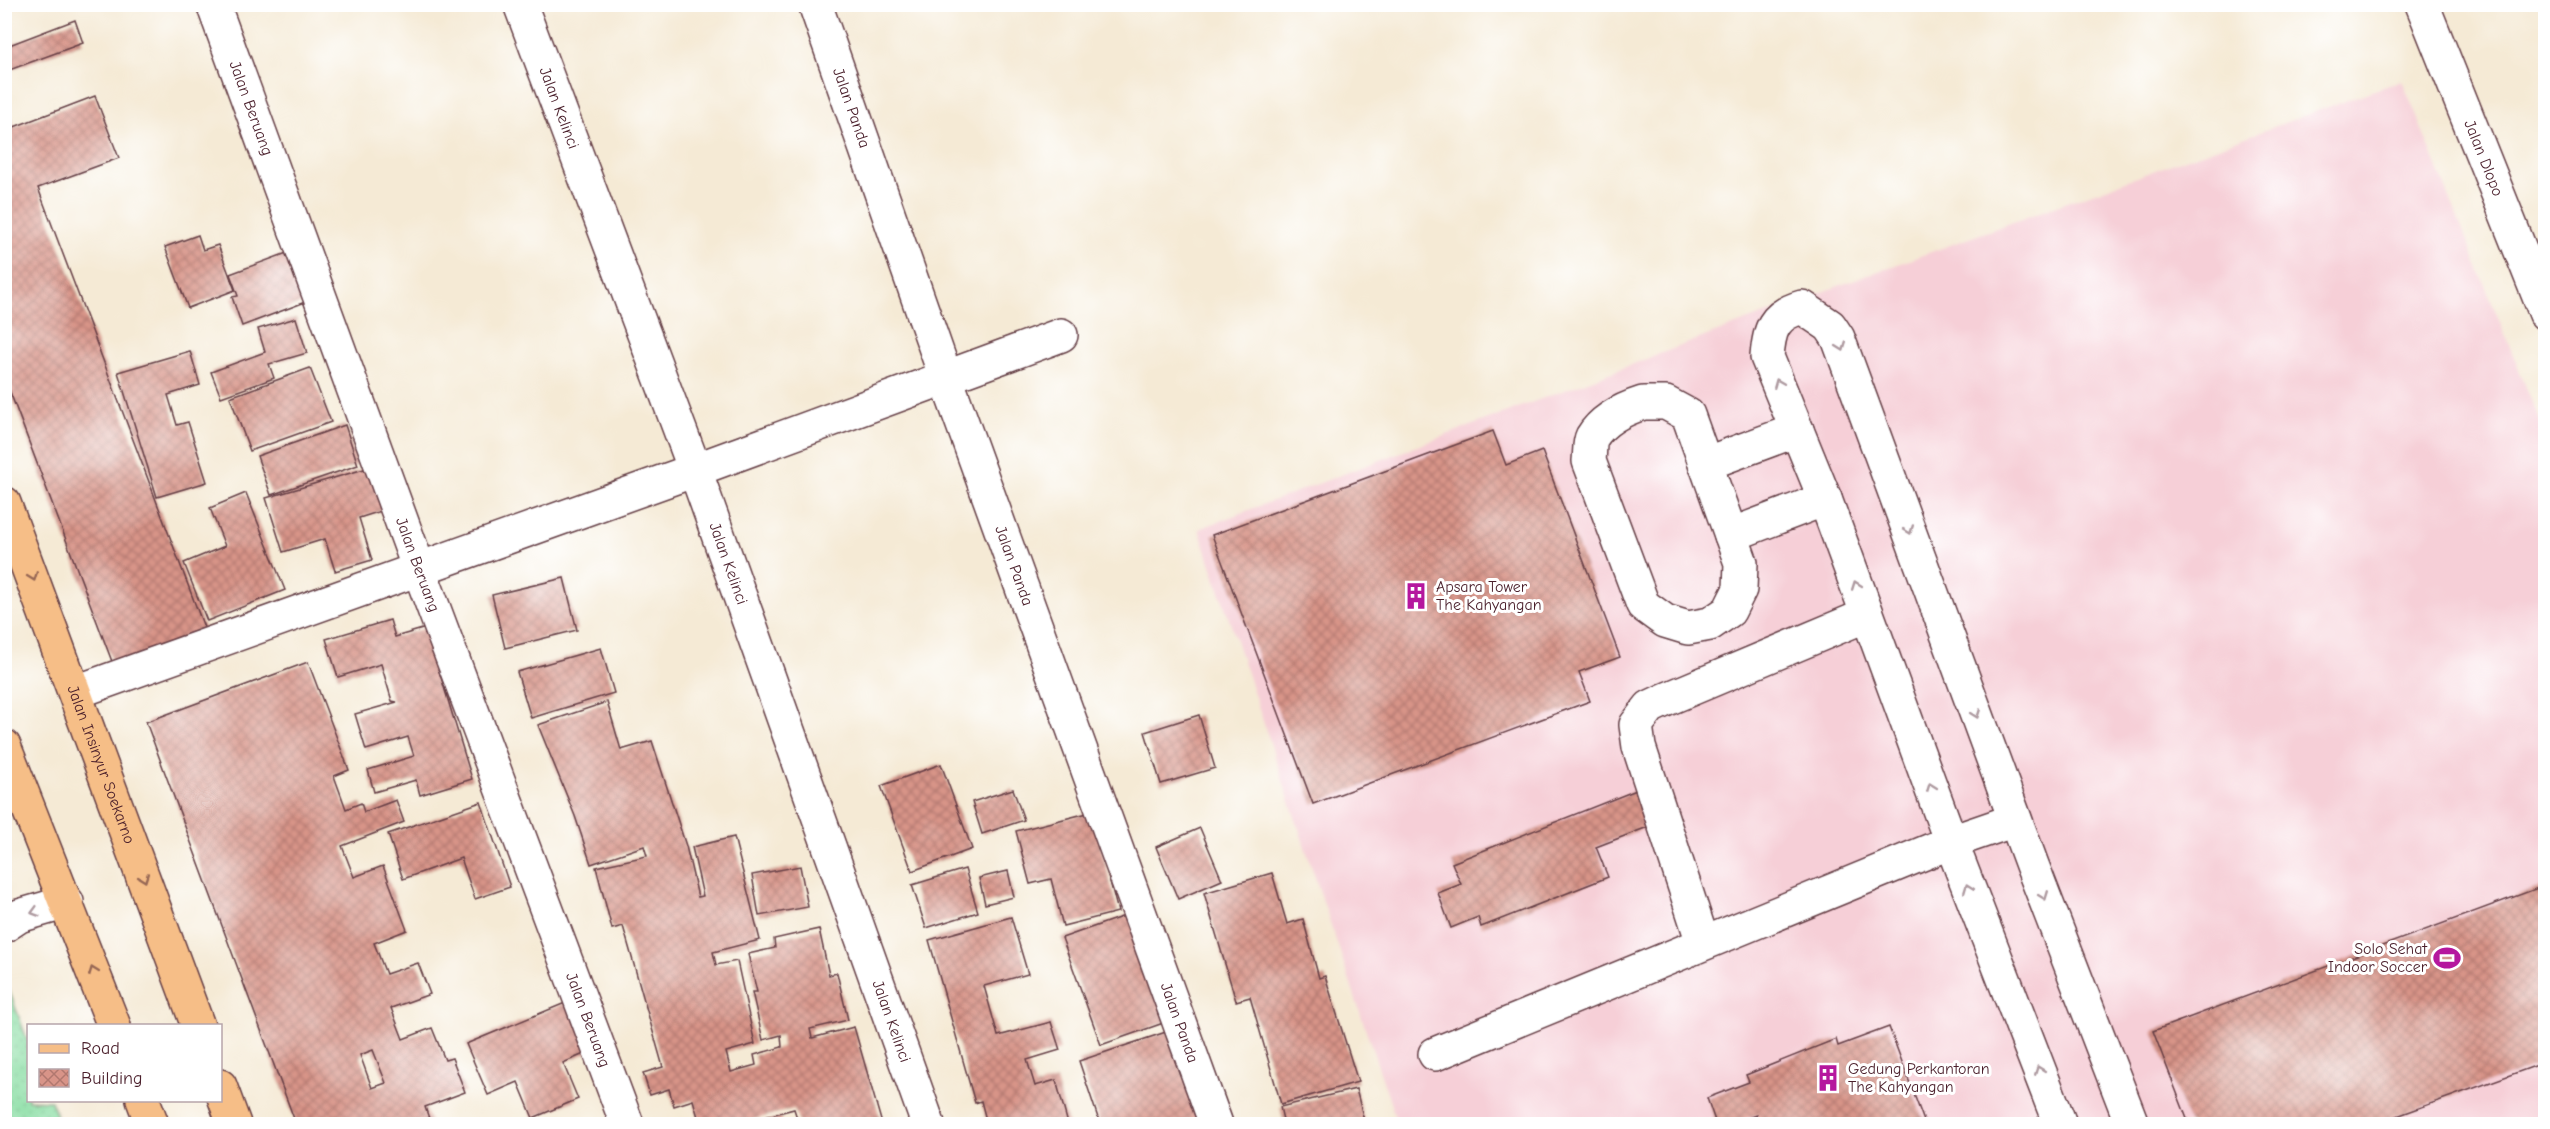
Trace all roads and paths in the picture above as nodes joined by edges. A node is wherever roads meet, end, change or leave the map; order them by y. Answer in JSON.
{"nodes":[{"id":1,"x":213,"y":4,"type":"edge"},
{"id":2,"x":520,"y":4,"type":"edge"},
{"id":3,"x":814,"y":4,"type":"edge"},
{"id":4,"x":2422,"y":4,"type":"edge"},
{"id":5,"x":2546,"y":314,"type":"edge"},
{"id":6,"x":1061,"y":335,"type":"dead end"},
{"id":7,"x":946,"y":378,"type":"junction"},
{"id":8,"x":1797,"y":430,"type":"junction"},
{"id":9,"x":1705,"y":464,"type":"junction"},
{"id":10,"x":695,"y":470,"type":"junction"},
{"id":11,"x":1825,"y":499,"type":"junction"},
{"id":12,"x":4,"y":503,"type":"edge"},
{"id":13,"x":1731,"y":534,"type":"junction"},
{"id":14,"x":419,"y":568,"type":"junction"},
{"id":15,"x":1867,"y":615,"type":"junction"},
{"id":16,"x":76,"y":692,"type":"junction"},
{"id":17,"x":6,"y":762,"type":"edge"},
{"id":18,"x":2015,"y":820,"type":"junction"},
{"id":19,"x":1951,"y":842,"type":"junction"},
{"id":20,"x":67,"y":902,"type":"junction"},
{"id":21,"x":4,"y":926,"type":"edge"},
{"id":22,"x":1703,"y":944,"type":"junction"},
{"id":23,"x":113,"y":1024,"type":"edge"},
{"id":24,"x":197,"y":1024,"type":"edge"},
{"id":25,"x":1435,"y":1054,"type":"dead end"},
{"id":26,"x":222,"y":1092,"type":"edge"},
{"id":27,"x":143,"y":1102,"type":"edge"},
{"id":28,"x":152,"y":1125,"type":"edge"},
{"id":29,"x":234,"y":1125,"type":"edge"},
{"id":30,"x":627,"y":1125,"type":"edge"},
{"id":31,"x":928,"y":1125,"type":"edge"},
{"id":32,"x":1216,"y":1125,"type":"edge"},
{"id":33,"x":2060,"y":1125,"type":"edge"},
{"id":34,"x":2132,"y":1125,"type":"edge"}],
"edges":[{"from":1,"to":14,"type":"street","name":"Jalan Beruang"},
{"from":2,"to":10,"type":"street","name":"Jalan Kelinci"},
{"from":3,"to":7,"type":"street","name":"Jalan Panda"},
{"from":4,"to":5,"type":"street","name":"Jalan Dlopo"},
{"from":6,"to":7,"type":"street"},
{"from":7,"to":10,"type":"street"},
{"from":7,"to":32,"type":"street","name":"Jalan Panda"},
{"from":8,"to":9,"type":"street"},
{"from":8,"to":11,"type":"street"},
{"from":8,"to":18,"type":"street","one_way":true},
{"from":9,"to":13,"type":"street"},
{"from":9,"to":13,"type":"street"},
{"from":10,"to":14,"type":"street"},
{"from":10,"to":31,"type":"street","name":"Jalan Kelinci"},
{"from":11,"to":13,"type":"street"},
{"from":15,"to":11,"type":"street","one_way":true},
{"from":12,"to":16,"type":"main road","name":"Jalan Insinyur Soekarno","one_way":true},
{"from":14,"to":16,"type":"street"},
{"from":14,"to":30,"type":"street","name":"Jalan Beruang"},
{"from":19,"to":15,"type":"street","one_way":true},
{"from":15,"to":22,"type":"street"},
{"from":16,"to":24,"type":"main road","name":"Jalan Insinyur Soekarno","one_way":true},
{"from":17,"to":20,"type":"main road"},
{"from":18,"to":19,"type":"street"},
{"from":18,"to":34,"type":"street","one_way":true},
{"from":19,"to":22,"type":"street"},
{"from":33,"to":19,"type":"street","one_way":true},
{"from":20,"to":21,"type":"street","one_way":true},
{"from":23,"to":20,"type":"main road","one_way":true},
{"from":22,"to":25,"type":"street"},
{"from":26,"to":29,"type":"main road"},
{"from":27,"to":28,"type":"main road"}]}
